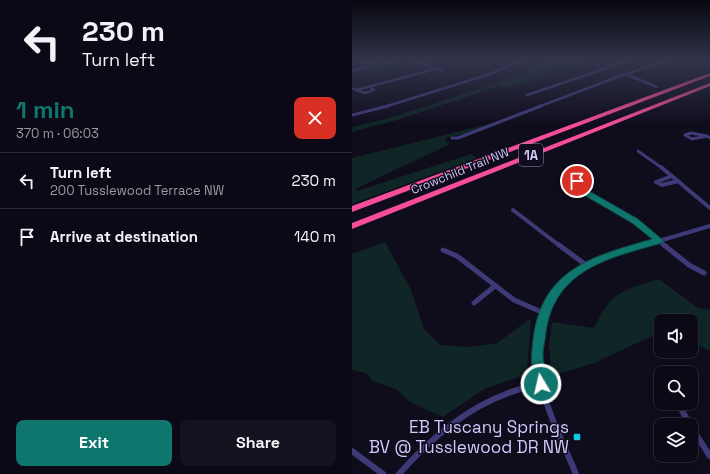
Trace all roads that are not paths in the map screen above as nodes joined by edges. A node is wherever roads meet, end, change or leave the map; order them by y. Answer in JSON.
{"nodes":[{"id":1,"x":384,"y":82,"type":"edge"},
{"id":2,"x":465,"y":82,"type":"edge"},
{"id":3,"x":558,"y":82,"type":"edge"},
{"id":4,"x":564,"y":82,"type":"edge"},
{"id":5,"x":603,"y":82,"type":"edge"},
{"id":6,"x":645,"y":82,"type":"edge"},
{"id":7,"x":688,"y":82,"type":"edge"},
{"id":8,"x":710,"y":84,"type":"edge"},
{"id":9,"x":369,"y":86,"type":"junction"},
{"id":10,"x":658,"y":87,"type":"dead end"},
{"id":11,"x":352,"y":88,"type":"edge"},
{"id":12,"x":356,"y":90,"type":"junction"},
{"id":13,"x":426,"y":90,"type":"dead end"},
{"id":14,"x":431,"y":93,"type":"junction"},
{"id":15,"x":352,"y":116,"type":"edge"},
{"id":16,"x":709,"y":137,"type":"edge"},
{"id":17,"x":452,"y":138,"type":"dead end"},
{"id":18,"x":638,"y":152,"type":"dead end"},
{"id":19,"x":590,"y":174,"type":"dead end"},
{"id":20,"x":672,"y":176,"type":"junction"},
{"id":21,"x":678,"y":181,"type":"junction"},
{"id":22,"x":710,"y":208,"type":"edge"},
{"id":23,"x":352,"y":209,"type":"edge"},
{"id":24,"x":513,"y":210,"type":"dead end"},
{"id":25,"x":352,"y":226,"type":"edge"},
{"id":26,"x":710,"y":226,"type":"edge"},
{"id":27,"x":659,"y":241,"type":"junction"},
{"id":28,"x":443,"y":250,"type":"dead end"},
{"id":29,"x":586,"y":265,"type":"junction"},
{"id":30,"x":704,"y":273,"type":"dead end"},
{"id":31,"x":495,"y":286,"type":"junction"},
{"id":32,"x":474,"y":303,"type":"dead end"},
{"id":33,"x":544,"y":313,"type":"junction"},
{"id":34,"x":541,"y":384,"type":"junction"},
{"id":35,"x":698,"y":438,"type":"edge"},
{"id":36,"x":352,"y":451,"type":"edge"},
{"id":37,"x":710,"y":456,"type":"edge"},
{"id":38,"x":383,"y":474,"type":"edge"},
{"id":39,"x":398,"y":474,"type":"edge"},
{"id":40,"x":576,"y":474,"type":"edge"}],
"edges":[{"from":1,"to":9,"type":"street"},
{"from":2,"to":14,"type":"street"},
{"from":3,"to":4,"type":"street"},
{"from":5,"to":17,"type":"street"},
{"from":6,"to":10,"type":"street"},
{"from":7,"to":23,"type":"highway","name":"Crowchild Trail NW","number":"1A"},
{"from":8,"to":25,"type":"highway","name":"Crowchild Trail NW","number":"1A"},
{"from":9,"to":12,"type":"street"},
{"from":9,"to":12,"type":"street"},
{"from":11,"to":12,"type":"street"},
{"from":13,"to":14,"type":"street"},
{"from":14,"to":15,"type":"street"},
{"from":16,"to":16,"type":"street"},
{"from":18,"to":20,"type":"street"},
{"from":19,"to":27,"type":"street"},
{"from":20,"to":21,"type":"street"},
{"from":20,"to":21,"type":"street"},
{"from":21,"to":22,"type":"street"},
{"from":24,"to":29,"type":"street"},
{"from":26,"to":27,"type":"street"},
{"from":27,"to":29,"type":"street"},
{"from":27,"to":30,"type":"street"},
{"from":28,"to":31,"type":"street"},
{"from":29,"to":33,"type":"street"},
{"from":31,"to":32,"type":"street"},
{"from":31,"to":33,"type":"street"},
{"from":33,"to":34,"type":"street"},
{"from":34,"to":39,"type":"street"},
{"from":34,"to":40,"type":"street"},
{"from":35,"to":37,"type":"street"},
{"from":36,"to":38,"type":"street"}]}
